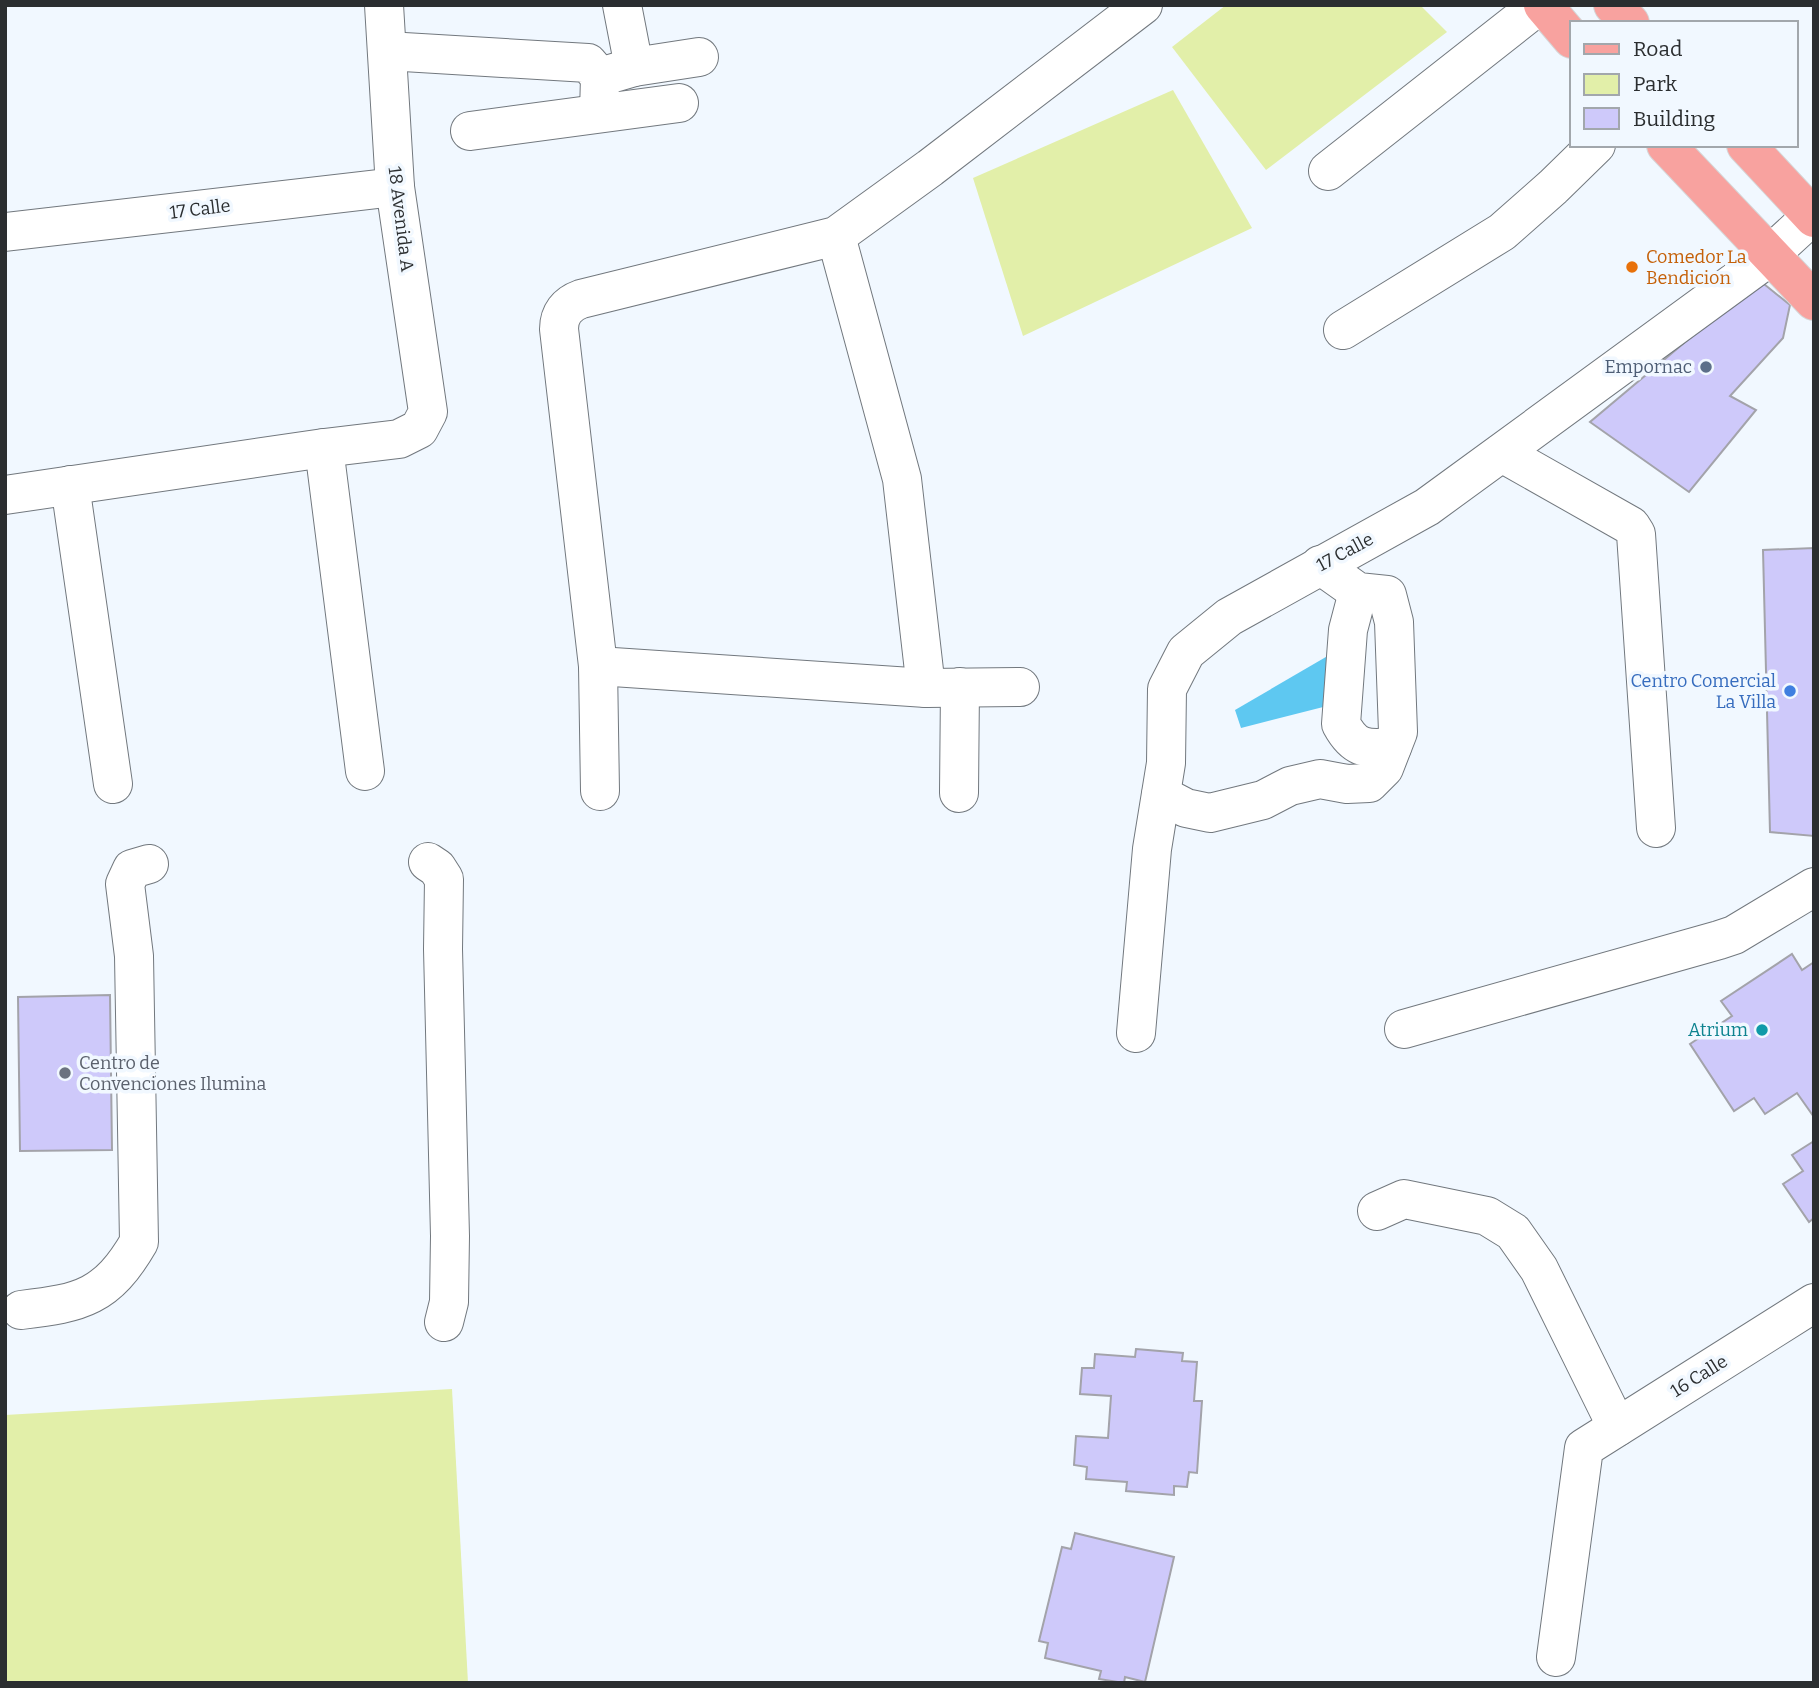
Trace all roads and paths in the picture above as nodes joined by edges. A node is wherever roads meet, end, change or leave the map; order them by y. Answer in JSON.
{"nodes":[{"id":1,"x":384,"y":5,"type":"edge"},
{"id":2,"x":622,"y":5,"type":"edge"},
{"id":3,"x":1143,"y":5,"type":"edge"},
{"id":4,"x":1541,"y":5,"type":"edge"},
{"id":5,"x":1613,"y":5,"type":"edge"},
{"id":6,"x":1628,"y":21,"type":"edge"},
{"id":7,"x":1570,"y":37,"type":"edge"},
{"id":8,"x":387,"y":51,"type":"junction"},
{"id":9,"x":699,"y":57,"type":"dead end"},
{"id":10,"x":611,"y":86,"type":"junction"},
{"id":11,"x":679,"y":103,"type":"dead end"},
{"id":12,"x":470,"y":131,"type":"dead end"},
{"id":13,"x":1594,"y":147,"type":"edge"},
{"id":14,"x":1668,"y":147,"type":"edge"},
{"id":15,"x":1748,"y":147,"type":"edge"},
{"id":16,"x":1328,"y":171,"type":"dead end"},
{"id":17,"x":395,"y":187,"type":"junction"},
{"id":18,"x":1813,"y":217,"type":"edge"},
{"id":19,"x":5,"y":232,"type":"edge"},
{"id":20,"x":836,"y":236,"type":"junction"},
{"id":21,"x":1771,"y":255,"type":"junction"},
{"id":22,"x":1814,"y":301,"type":"edge"},
{"id":23,"x":1343,"y":330,"type":"dead end"},
{"id":24,"x":324,"y":448,"type":"junction"},
{"id":25,"x":1502,"y":453,"type":"junction"},
{"id":26,"x":70,"y":485,"type":"junction"},
{"id":27,"x":5,"y":495,"type":"edge"},
{"id":28,"x":1320,"y":565,"type":"junction"},
{"id":29,"x":1358,"y":592,"type":"junction"},
{"id":30,"x":598,"y":666,"type":"junction"},
{"id":31,"x":1020,"y":687,"type":"dead end"},
{"id":32,"x":943,"y":688,"type":"junction"},
{"id":33,"x":1392,"y":747,"type":"junction"},
{"id":34,"x":365,"y":771,"type":"dead end"},
{"id":35,"x":113,"y":784,"type":"dead end"},
{"id":36,"x":600,"y":792,"type":"dead end"},
{"id":37,"x":959,"y":793,"type":"dead end"},
{"id":38,"x":1161,"y":795,"type":"junction"},
{"id":39,"x":1656,"y":828,"type":"dead end"},
{"id":40,"x":428,"y":862,"type":"dead end"},
{"id":41,"x":149,"y":864,"type":"dead end"},
{"id":42,"x":1814,"y":887,"type":"edge"},
{"id":43,"x":1404,"y":1029,"type":"dead end"},
{"id":44,"x":1136,"y":1033,"type":"dead end"},
{"id":45,"x":1377,"y":1212,"type":"dead end"},
{"id":46,"x":1814,"y":1303,"type":"edge"},
{"id":47,"x":21,"y":1310,"type":"dead end"},
{"id":48,"x":444,"y":1322,"type":"dead end"},
{"id":49,"x":1617,"y":1427,"type":"junction"},
{"id":50,"x":1556,"y":1657,"type":"dead end"}],
"edges":[{"from":1,"to":8,"type":"street","name":"18 Avenida A"},
{"from":2,"to":10,"type":"street"},
{"from":3,"to":20,"type":"street"},
{"from":4,"to":7,"type":"main road"},
{"from":4,"to":16,"type":"street"},
{"from":5,"to":6,"type":"main road"},
{"from":8,"to":10,"type":"street"},
{"from":8,"to":17,"type":"street","name":"18 Avenida A"},
{"from":9,"to":10,"type":"street"},
{"from":10,"to":11,"type":"street"},
{"from":10,"to":12,"type":"street"},
{"from":13,"to":23,"type":"street"},
{"from":14,"to":21,"type":"main road"},
{"from":15,"to":18,"type":"main road"},
{"from":17,"to":19,"type":"street","name":"17 Calle"},
{"from":17,"to":24,"type":"street","name":"18 Avenida A"},
{"from":18,"to":21,"type":"street","name":"17 Calle"},
{"from":20,"to":30,"type":"street"},
{"from":20,"to":32,"type":"street"},
{"from":21,"to":22,"type":"main road"},
{"from":21,"to":25,"type":"street","name":"17 Calle"},
{"from":24,"to":26,"type":"street"},
{"from":24,"to":34,"type":"street"},
{"from":25,"to":28,"type":"street","name":"17 Calle"},
{"from":25,"to":39,"type":"street"},
{"from":26,"to":27,"type":"street"},
{"from":26,"to":35,"type":"street"},
{"from":28,"to":29,"type":"street"},
{"from":28,"to":38,"type":"street","name":"17 Calle"},
{"from":29,"to":33,"type":"street"},
{"from":29,"to":33,"type":"street"},
{"from":30,"to":32,"type":"street"},
{"from":30,"to":36,"type":"street"},
{"from":31,"to":32,"type":"street"},
{"from":32,"to":37,"type":"street"},
{"from":33,"to":38,"type":"street"},
{"from":38,"to":44,"type":"street","name":"17 Calle"},
{"from":40,"to":48,"type":"street"},
{"from":41,"to":47,"type":"street"},
{"from":42,"to":43,"type":"street"},
{"from":45,"to":49,"type":"street"},
{"from":46,"to":49,"type":"street","name":"16 Calle"},
{"from":49,"to":50,"type":"street","name":"16 Calle"}]}
